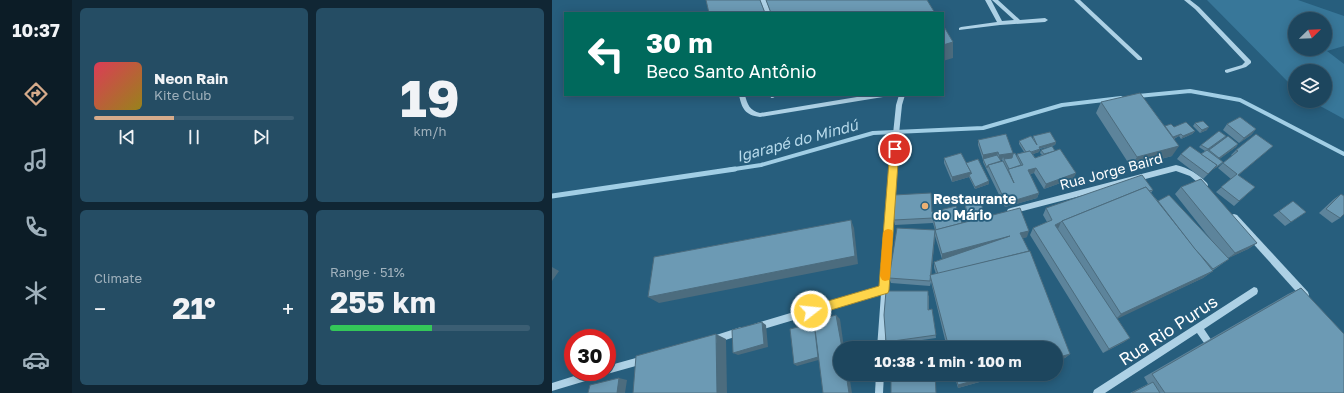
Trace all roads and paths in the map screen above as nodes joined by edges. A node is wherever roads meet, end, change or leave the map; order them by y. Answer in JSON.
{"nodes":[{"id":1,"x":763,"y":0,"type":"edge"},
{"id":2,"x":988,"y":0,"type":"edge"},
{"id":3,"x":995,"y":0,"type":"edge"},
{"id":4,"x":1077,"y":0,"type":"edge"},
{"id":5,"x":1187,"y":0,"type":"edge"},
{"id":6,"x":768,"y":12,"type":"edge"},
{"id":7,"x":1045,"y":20,"type":"dead end"},
{"id":8,"x":1018,"y":21,"type":"junction"},
{"id":9,"x":1000,"y":23,"type":"junction"},
{"id":10,"x":961,"y":29,"type":"dead end"},
{"id":11,"x":1140,"y":59,"type":"dead end"},
{"id":12,"x":1227,"y":71,"type":"dead end"},
{"id":13,"x":742,"y":96,"type":"edge"},
{"id":14,"x":877,"y":96,"type":"edge"},
{"id":15,"x":902,"y":96,"type":"edge"},
{"id":16,"x":1211,"y":191,"type":"edge"},
{"id":17,"x":1227,"y":209,"type":"edge"},
{"id":18,"x":1004,"y":213,"type":"edge"},
{"id":19,"x":884,"y":290,"type":"junction"},
{"id":20,"x":1254,"y":292,"type":"dead end"},
{"id":21,"x":1312,"y":303,"type":"edge"},
{"id":22,"x":1198,"y":328,"type":"junction"},
{"id":23,"x":881,"y":341,"type":"edge"},
{"id":24,"x":704,"y":342,"type":"edge"},
{"id":25,"x":1218,"y":355,"type":"edge"},
{"id":26,"x":652,"y":357,"type":"edge"},
{"id":27,"x":616,"y":367,"type":"edge"},
{"id":28,"x":570,"y":381,"type":"edge"},
{"id":29,"x":880,"y":381,"type":"edge"},
{"id":30,"x":552,"y":386,"type":"edge"},
{"id":31,"x":879,"y":393,"type":"edge"},
{"id":32,"x":1097,"y":393,"type":"edge"}],
"edges":[{"from":1,"to":6,"type":"street"},
{"from":2,"to":9,"type":"street"},
{"from":3,"to":8,"type":"street"},
{"from":4,"to":11,"type":"street"},
{"from":5,"to":12,"type":"street"},
{"from":7,"to":8,"type":"street"},
{"from":8,"to":9,"type":"street"},
{"from":9,"to":10,"type":"street"},
{"from":13,"to":14,"type":"street"},
{"from":15,"to":19,"type":"street"},
{"from":16,"to":18,"type":"street","name":"Rua Jorge Baird"},
{"from":17,"to":21,"type":"street"},
{"from":19,"to":23,"type":"street"},
{"from":19,"to":24,"type":"street"},
{"from":20,"to":22,"type":"street","name":"Rua Rio Purus"},
{"from":22,"to":25,"type":"street"},
{"from":22,"to":32,"type":"street","name":"Rua Rio Purus"},
{"from":26,"to":27,"type":"street"},
{"from":28,"to":30,"type":"street"},
{"from":29,"to":31,"type":"street"}]}
